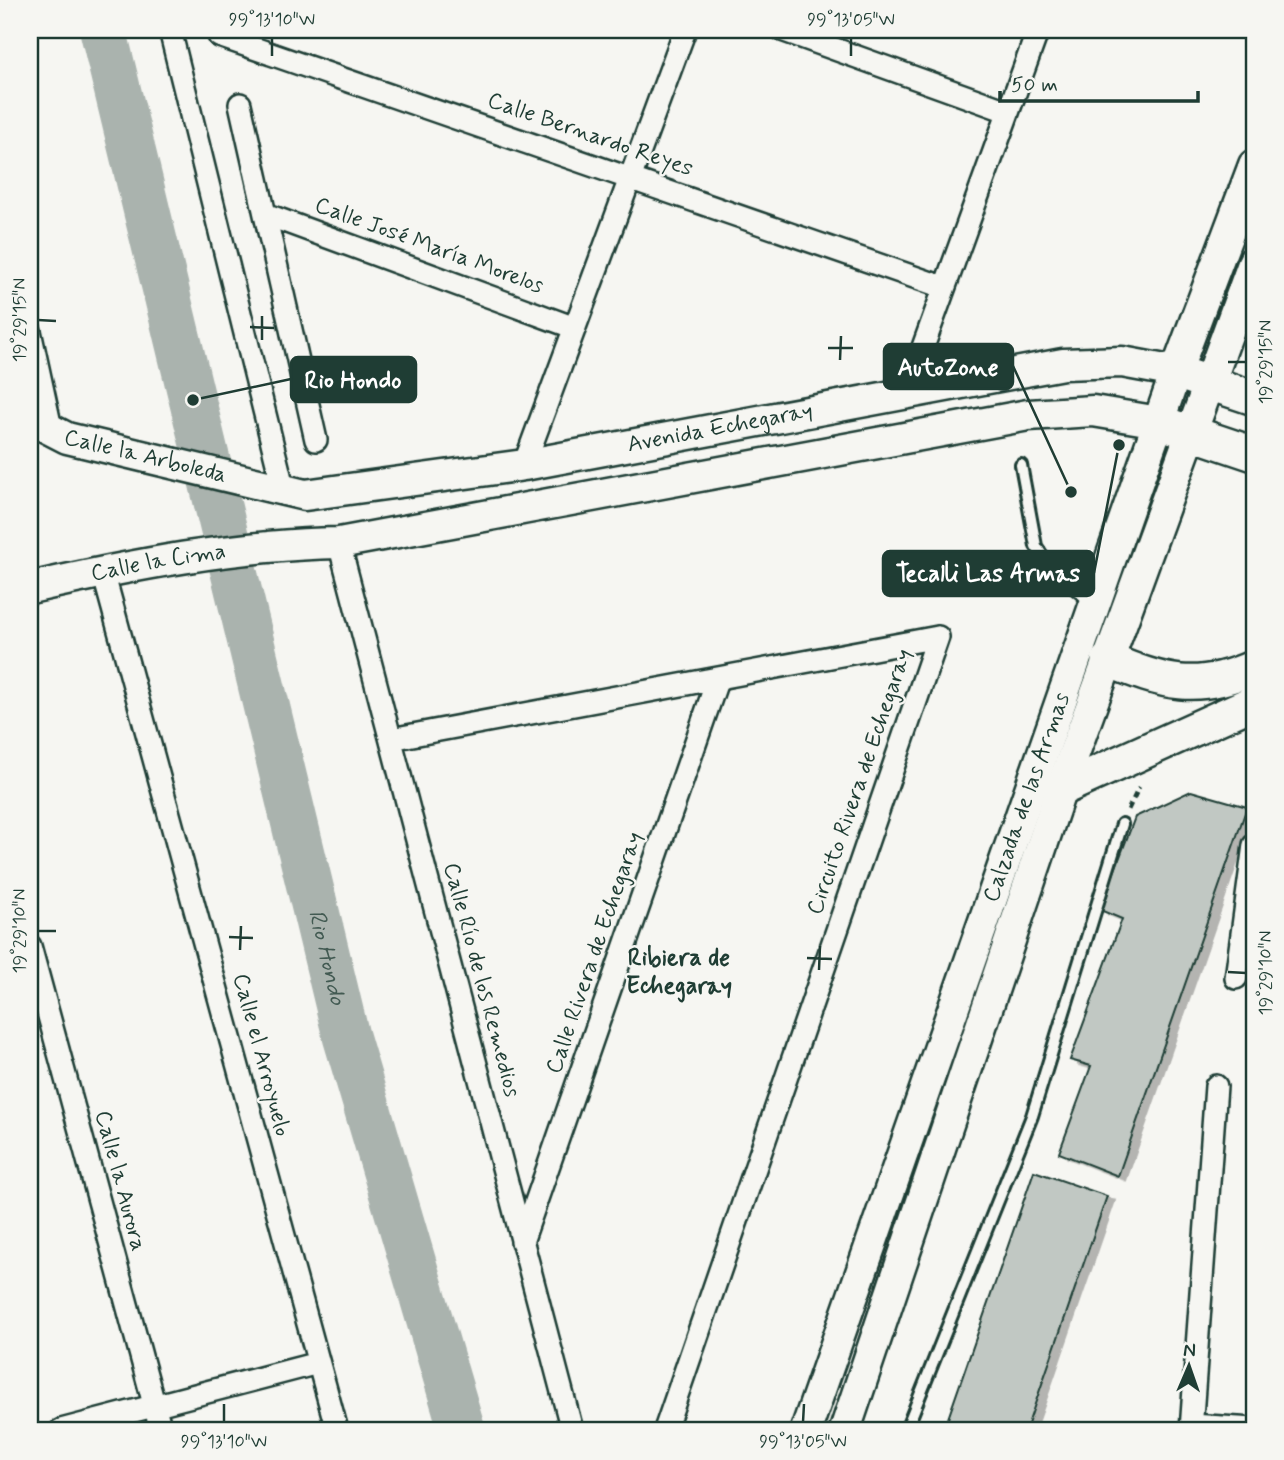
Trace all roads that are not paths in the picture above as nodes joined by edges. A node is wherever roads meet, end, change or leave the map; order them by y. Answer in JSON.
{"nodes":[{"id":1,"x":170,"y":30,"type":"edge"},
{"id":2,"x":685,"y":30,"type":"edge"},
{"id":3,"x":782,"y":30,"type":"edge"},
{"id":4,"x":1038,"y":30,"type":"edge"},
{"id":5,"x":218,"y":33,"type":"edge"},
{"id":6,"x":240,"y":104,"type":"dead end"},
{"id":7,"x":1007,"y":111,"type":"junction"},
{"id":8,"x":1254,"y":165,"type":"edge"},
{"id":9,"x":631,"y":176,"type":"junction"},
{"id":10,"x":265,"y":214,"type":"junction"},
{"id":11,"x":1254,"y":261,"type":"edge"},
{"id":12,"x":943,"y":286,"type":"junction"},
{"id":13,"x":575,"y":328,"type":"junction"},
{"id":14,"x":30,"y":331,"type":"edge"},
{"id":15,"x":1176,"y":372,"type":"junction"},
{"id":16,"x":1209,"y":382,"type":"junction"},
{"id":17,"x":906,"y":394,"type":"junction"},
{"id":18,"x":1254,"y":398,"type":"edge"},
{"id":19,"x":1159,"y":422,"type":"junction"},
{"id":20,"x":41,"y":426,"type":"edge"},
{"id":21,"x":1191,"y":432,"type":"junction"},
{"id":22,"x":316,"y":440,"type":"dead end"},
{"id":23,"x":1254,"y":454,"type":"edge"},
{"id":24,"x":524,"y":464,"type":"junction"},
{"id":25,"x":1021,"y":465,"type":"dead end"},
{"id":26,"x":274,"y":488,"type":"junction"},
{"id":27,"x":339,"y":543,"type":"junction"},
{"id":28,"x":290,"y":544,"type":"joint"},
{"id":29,"x":103,"y":572,"type":"junction"},
{"id":30,"x":30,"y":588,"type":"edge"},
{"id":31,"x":1095,"y":605,"type":"junction"},
{"id":32,"x":1108,"y":660,"type":"junction"},
{"id":33,"x":1254,"y":667,"type":"edge"},
{"id":34,"x":717,"y":681,"type":"junction"},
{"id":35,"x":1254,"y":702,"type":"edge"},
{"id":36,"x":391,"y":739,"type":"junction"},
{"id":37,"x":1061,"y":789,"type":"junction"},
{"id":38,"x":1122,"y":824,"type":"dead end"},
{"id":39,"x":1254,"y":845,"type":"edge"},
{"id":40,"x":30,"y":946,"type":"edge"},
{"id":41,"x":1236,"y":978,"type":"dead end"},
{"id":42,"x":1216,"y":1086,"type":"dead end"},
{"id":43,"x":522,"y":1242,"type":"junction"},
{"id":44,"x":318,"y":1363,"type":"junction"},
{"id":45,"x":154,"y":1406,"type":"junction"},
{"id":46,"x":1191,"y":1427,"type":"edge"},
{"id":47,"x":1254,"y":1429,"type":"edge"},
{"id":48,"x":61,"y":1430,"type":"edge"},
{"id":49,"x":161,"y":1430,"type":"edge"},
{"id":50,"x":337,"y":1430,"type":"edge"},
{"id":51,"x":572,"y":1430,"type":"edge"},
{"id":52,"x":665,"y":1430,"type":"edge"},
{"id":53,"x":806,"y":1430,"type":"edge"},
{"id":54,"x":845,"y":1430,"type":"edge"},
{"id":55,"x":906,"y":1430,"type":"edge"}],
"edges":[{"from":1,"to":26,"type":"street"},
{"from":2,"to":9,"type":"street"},
{"from":3,"to":7,"type":"street"},
{"from":4,"to":7,"type":"street"},
{"from":5,"to":9,"type":"street","name":"Calle Bernardo Reyes"},
{"from":6,"to":10,"type":"street"},
{"from":7,"to":12,"type":"street"},
{"from":8,"to":15,"type":"main road","name":"Calzada de las Armas"},
{"from":9,"to":12,"type":"street","name":"Calle Bernardo Reyes"},
{"from":9,"to":13,"type":"street"},
{"from":10,"to":13,"type":"street","name":"Calle José María Morelos"},
{"from":10,"to":22,"type":"street"},
{"from":11,"to":16,"type":"main road","name":"Calzada de las Armas"},
{"from":12,"to":17,"type":"street"},
{"from":13,"to":24,"type":"street"},
{"from":14,"to":20,"type":"street"},
{"from":15,"to":16,"type":"main road"},
{"from":15,"to":17,"type":"main road","name":"Avenida Echegaray"},
{"from":15,"to":19,"type":"main road","name":"Calzada de las Armas"},
{"from":16,"to":18,"type":"main road"},
{"from":16,"to":21,"type":"main road","name":"Calzada de las Armas"},
{"from":17,"to":24,"type":"main road","name":"Avenida Echegaray"},
{"from":19,"to":21,"type":"main road"},
{"from":19,"to":27,"type":"main road","name":"Avenida Echegaray"},
{"from":19,"to":31,"type":"main road","name":"Calzada de las Armas"},
{"from":20,"to":26,"type":"main road","name":"Calle la Arboleda"},
{"from":21,"to":23,"type":"main road"},
{"from":21,"to":32,"type":"main road","name":"Calzada de las Armas"},
{"from":24,"to":26,"type":"main road","name":"Avenida Echegaray"},
{"from":25,"to":31,"type":"lane"},
{"from":27,"to":28,"type":"main road","name":"Avenida Echegaray"},
{"from":27,"to":36,"type":"street","name":"Calle Río de los Remedios"},
{"from":28,"to":29,"type":"main road","name":"Calle la Cima"},
{"from":29,"to":30,"type":"main road","name":"Calle la Cima"},
{"from":29,"to":44,"type":"street","name":"Calle el Arroyuelo"},
{"from":31,"to":53,"type":"main road","name":"Calzada de las Armas"},
{"from":32,"to":33,"type":"main road"},
{"from":32,"to":37,"type":"main road","name":"Calzada de las Armas"},
{"from":34,"to":36,"type":"street","name":"Circuito Rivera de Echegaray"},
{"from":34,"to":43,"type":"street","name":"Calle Rivera de Echegaray"},
{"from":34,"to":52,"type":"street","name":"Circuito Rivera de Echegaray"},
{"from":35,"to":37,"type":"main road"},
{"from":36,"to":43,"type":"street","name":"Calle Río de los Remedios"},
{"from":37,"to":54,"type":"main road","name":"Calzada de las Armas"},
{"from":38,"to":55,"type":"lane"},
{"from":39,"to":41,"type":"street"},
{"from":40,"to":45,"type":"street","name":"Calle la Aurora"},
{"from":42,"to":46,"type":"street"},
{"from":43,"to":51,"type":"street","name":"Calle Río de los Remedios"},
{"from":44,"to":45,"type":"street"},
{"from":44,"to":50,"type":"street","name":"Calle el Arroyuelo"},
{"from":45,"to":48,"type":"street"},
{"from":45,"to":49,"type":"street","name":"Calle la Aurora"},
{"from":46,"to":47,"type":"street"}]}
